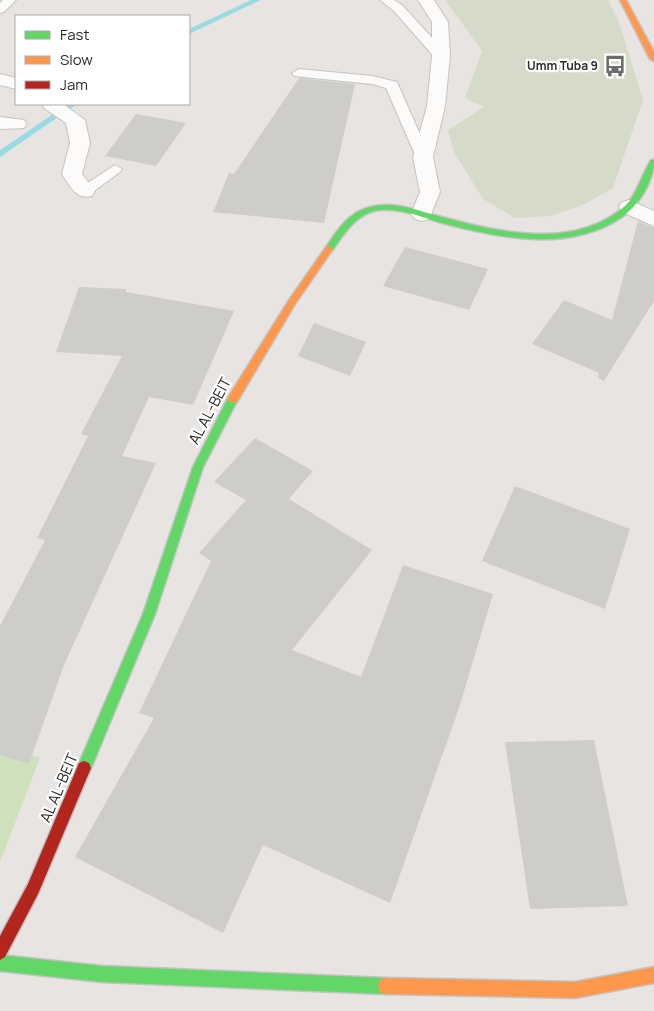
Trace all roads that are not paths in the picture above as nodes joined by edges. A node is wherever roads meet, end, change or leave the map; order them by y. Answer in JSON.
{"nodes":[{"id":1,"x":10,"y":0,"type":"edge"},
{"id":2,"x":386,"y":0,"type":"edge"},
{"id":3,"x":426,"y":0,"type":"edge"},
{"id":4,"x":623,"y":0,"type":"edge"},
{"id":5,"x":0,"y":9,"type":"edge"},
{"id":6,"x":442,"y":56,"type":"junction"},
{"id":7,"x":654,"y":60,"type":"edge"},
{"id":8,"x":299,"y":73,"type":"dead end"},
{"id":9,"x":0,"y":79,"type":"edge"},
{"id":10,"x":15,"y":84,"type":"edge"},
{"id":11,"x":52,"y":105,"type":"edge"},
{"id":12,"x":423,"y":157,"type":"junction"},
{"id":13,"x":654,"y":162,"type":"edge"},
{"id":14,"x":115,"y":169,"type":"dead end"},
{"id":15,"x":85,"y":191,"type":"joint"},
{"id":16,"x":629,"y":207,"type":"junction"},
{"id":17,"x":422,"y":214,"type":"junction"},
{"id":18,"x":654,"y":219,"type":"edge"},
{"id":19,"x":0,"y":952,"type":"edge"},
{"id":20,"x":0,"y":963,"type":"edge"},
{"id":21,"x":654,"y":975,"type":"edge"}],
"edges":[{"from":1,"to":5,"type":"lane"},
{"from":2,"to":6,"type":"lane"},
{"from":3,"to":6,"type":"street"},
{"from":4,"to":7,"type":"street"},
{"from":6,"to":12,"type":"street"},
{"from":8,"to":12,"type":"lane"},
{"from":9,"to":10,"type":"street"},
{"from":11,"to":15,"type":"street"},
{"from":12,"to":17,"type":"street"},
{"from":13,"to":16,"type":"street","name":"AL AL-BEIT"},
{"from":14,"to":15,"type":"lane"},
{"from":16,"to":17,"type":"street","name":"AL AL-BEIT"},
{"from":16,"to":18,"type":"street"},
{"from":17,"to":19,"type":"street","name":"AL AL-BEIT"},
{"from":20,"to":21,"type":"street"}]}
